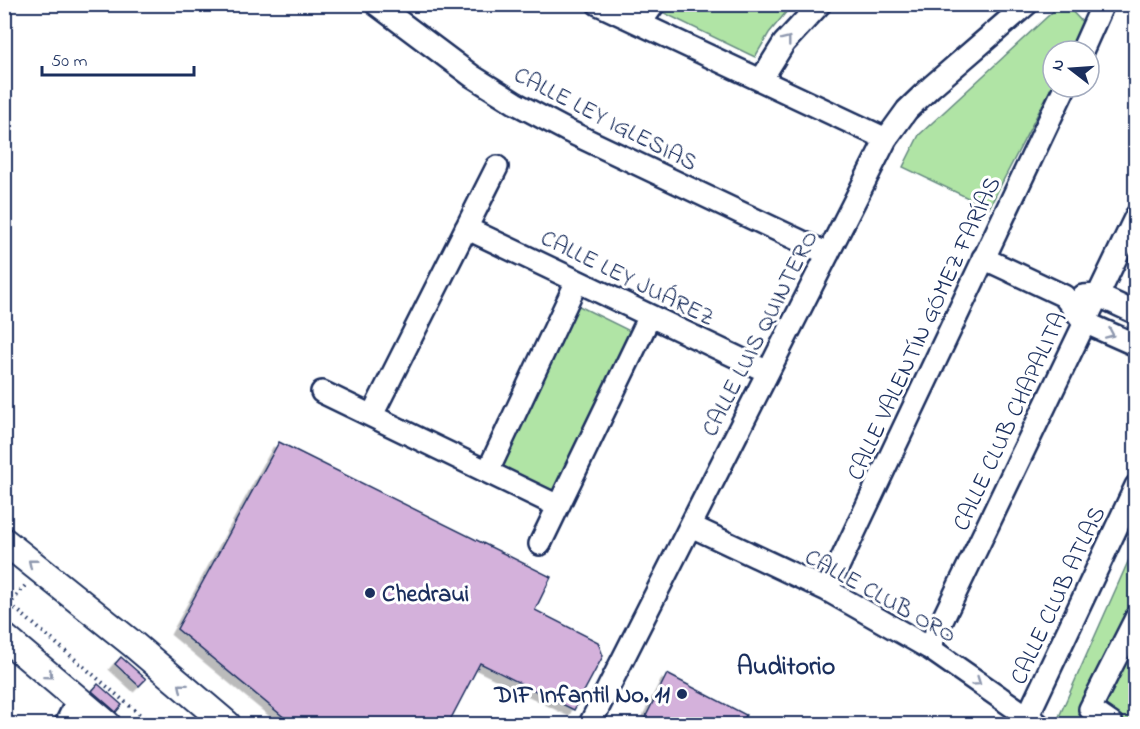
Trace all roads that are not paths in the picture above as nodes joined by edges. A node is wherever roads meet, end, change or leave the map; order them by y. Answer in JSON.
{"nodes":[{"id":1,"x":376,"y":4,"type":"edge"},
{"id":2,"x":598,"y":4,"type":"edge"},
{"id":3,"x":654,"y":4,"type":"edge"},
{"id":4,"x":820,"y":4,"type":"edge"},
{"id":5,"x":1027,"y":4,"type":"edge"},
{"id":6,"x":1103,"y":4,"type":"edge"},
{"id":7,"x":640,"y":23,"type":"junction"},
{"id":8,"x":1087,"y":39,"type":"edge"},
{"id":9,"x":761,"y":80,"type":"junction"},
{"id":10,"x":1059,"y":99,"type":"edge"},
{"id":11,"x":886,"y":139,"type":"junction"},
{"id":12,"x":497,"y":167,"type":"dead end"},
{"id":13,"x":1136,"y":216,"type":"edge"},
{"id":14,"x":466,"y":228,"type":"junction"},
{"id":15,"x":828,"y":254,"type":"junction"},
{"id":16,"x":983,"y":258,"type":"junction"},
{"id":17,"x":577,"y":281,"type":"junction"},
{"id":18,"x":1097,"y":295,"type":"junction"},
{"id":19,"x":1064,"y":296,"type":"junction"},
{"id":20,"x":1136,"y":313,"type":"edge"},
{"id":21,"x":650,"y":316,"type":"junction"},
{"id":22,"x":1084,"y":322,"type":"junction"},
{"id":23,"x":1136,"y":345,"type":"edge"},
{"id":24,"x":768,"y":372,"type":"junction"},
{"id":25,"x":322,"y":392,"type":"dead end"},
{"id":26,"x":372,"y":415,"type":"junction"},
{"id":27,"x":488,"y":471,"type":"junction"},
{"id":28,"x":1136,"y":486,"type":"edge"},
{"id":29,"x":558,"y":506,"type":"junction"},
{"id":30,"x":691,"y":525,"type":"junction"},
{"id":31,"x":4,"y":541,"type":"edge"},
{"id":32,"x":540,"y":544,"type":"dead end"},
{"id":33,"x":827,"y":590,"type":"junction"},
{"id":34,"x":1136,"y":618,"type":"edge"},
{"id":35,"x":4,"y":637,"type":"edge"},
{"id":36,"x":929,"y":648,"type":"junction"},
{"id":37,"x":78,"y":699,"type":"junction"},
{"id":38,"x":1030,"y":722,"type":"edge"},
{"id":39,"x":66,"y":724,"type":"edge"},
{"id":40,"x":107,"y":724,"type":"edge"},
{"id":41,"x":227,"y":724,"type":"edge"},
{"id":42,"x":590,"y":724,"type":"edge"},
{"id":43,"x":1112,"y":724,"type":"edge"}],
"edges":[{"from":1,"to":15,"type":"street","name":"CALLE LEY IGLESIAS"},
{"from":2,"to":7,"type":"street"},
{"from":3,"to":7,"type":"street"},
{"from":9,"to":4,"type":"street","one_way":true},
{"from":5,"to":11,"type":"street","name":"CALLE LUIS QUINTERO"},
{"from":6,"to":8,"type":"street"},
{"from":7,"to":9,"type":"street"},
{"from":9,"to":11,"type":"street"},
{"from":10,"to":16,"type":"street","name":"CALLE VALENTÍN GÓMEZ FARÍAS"},
{"from":11,"to":15,"type":"street","name":"CALLE LUIS QUINTERO"},
{"from":12,"to":14,"type":"street"},
{"from":13,"to":18,"type":"street","name":"CALLE CLUB CHAPALITA"},
{"from":14,"to":17,"type":"street","name":"CALLE LEY JUÁREZ"},
{"from":14,"to":26,"type":"street"},
{"from":15,"to":24,"type":"street","name":"CALLE LUIS QUINTERO"},
{"from":16,"to":19,"type":"street"},
{"from":16,"to":33,"type":"street","name":"CALLE VALENTÍN GÓMEZ FARÍAS"},
{"from":17,"to":21,"type":"street","name":"CALLE LEY JUÁREZ"},
{"from":17,"to":27,"type":"street"},
{"from":18,"to":19,"type":"street"},
{"from":18,"to":20,"type":"street"},
{"from":18,"to":22,"type":"street","name":"CALLE CLUB CHAPALITA"},
{"from":19,"to":22,"type":"street"},
{"from":21,"to":24,"type":"street","name":"CALLE LEY JUÁREZ"},
{"from":21,"to":29,"type":"street"},
{"from":22,"to":23,"type":"street","one_way":true},
{"from":22,"to":36,"type":"street","name":"CALLE CLUB CHAPALITA"},
{"from":24,"to":30,"type":"street","name":"CALLE LUIS QUINTERO"},
{"from":25,"to":26,"type":"street"},
{"from":26,"to":27,"type":"street"},
{"from":27,"to":29,"type":"street"},
{"from":28,"to":38,"type":"street","name":"CALLE CLUB ATLAS"},
{"from":29,"to":32,"type":"street"},
{"from":30,"to":33,"type":"street","name":"CALLE CLUB ORO"},
{"from":30,"to":42,"type":"street","name":"CALLE LUIS QUINTERO"},
{"from":41,"to":31,"type":"main road","one_way":true},
{"from":33,"to":36,"type":"street","name":"CALLE CLUB ORO"},
{"from":34,"to":43,"type":"street"},
{"from":35,"to":37,"type":"main road","one_way":true},
{"from":36,"to":38,"type":"street","name":"CALLE CLUB ORO","one_way":true},
{"from":37,"to":39,"type":"street"},
{"from":37,"to":40,"type":"main road"}]}
